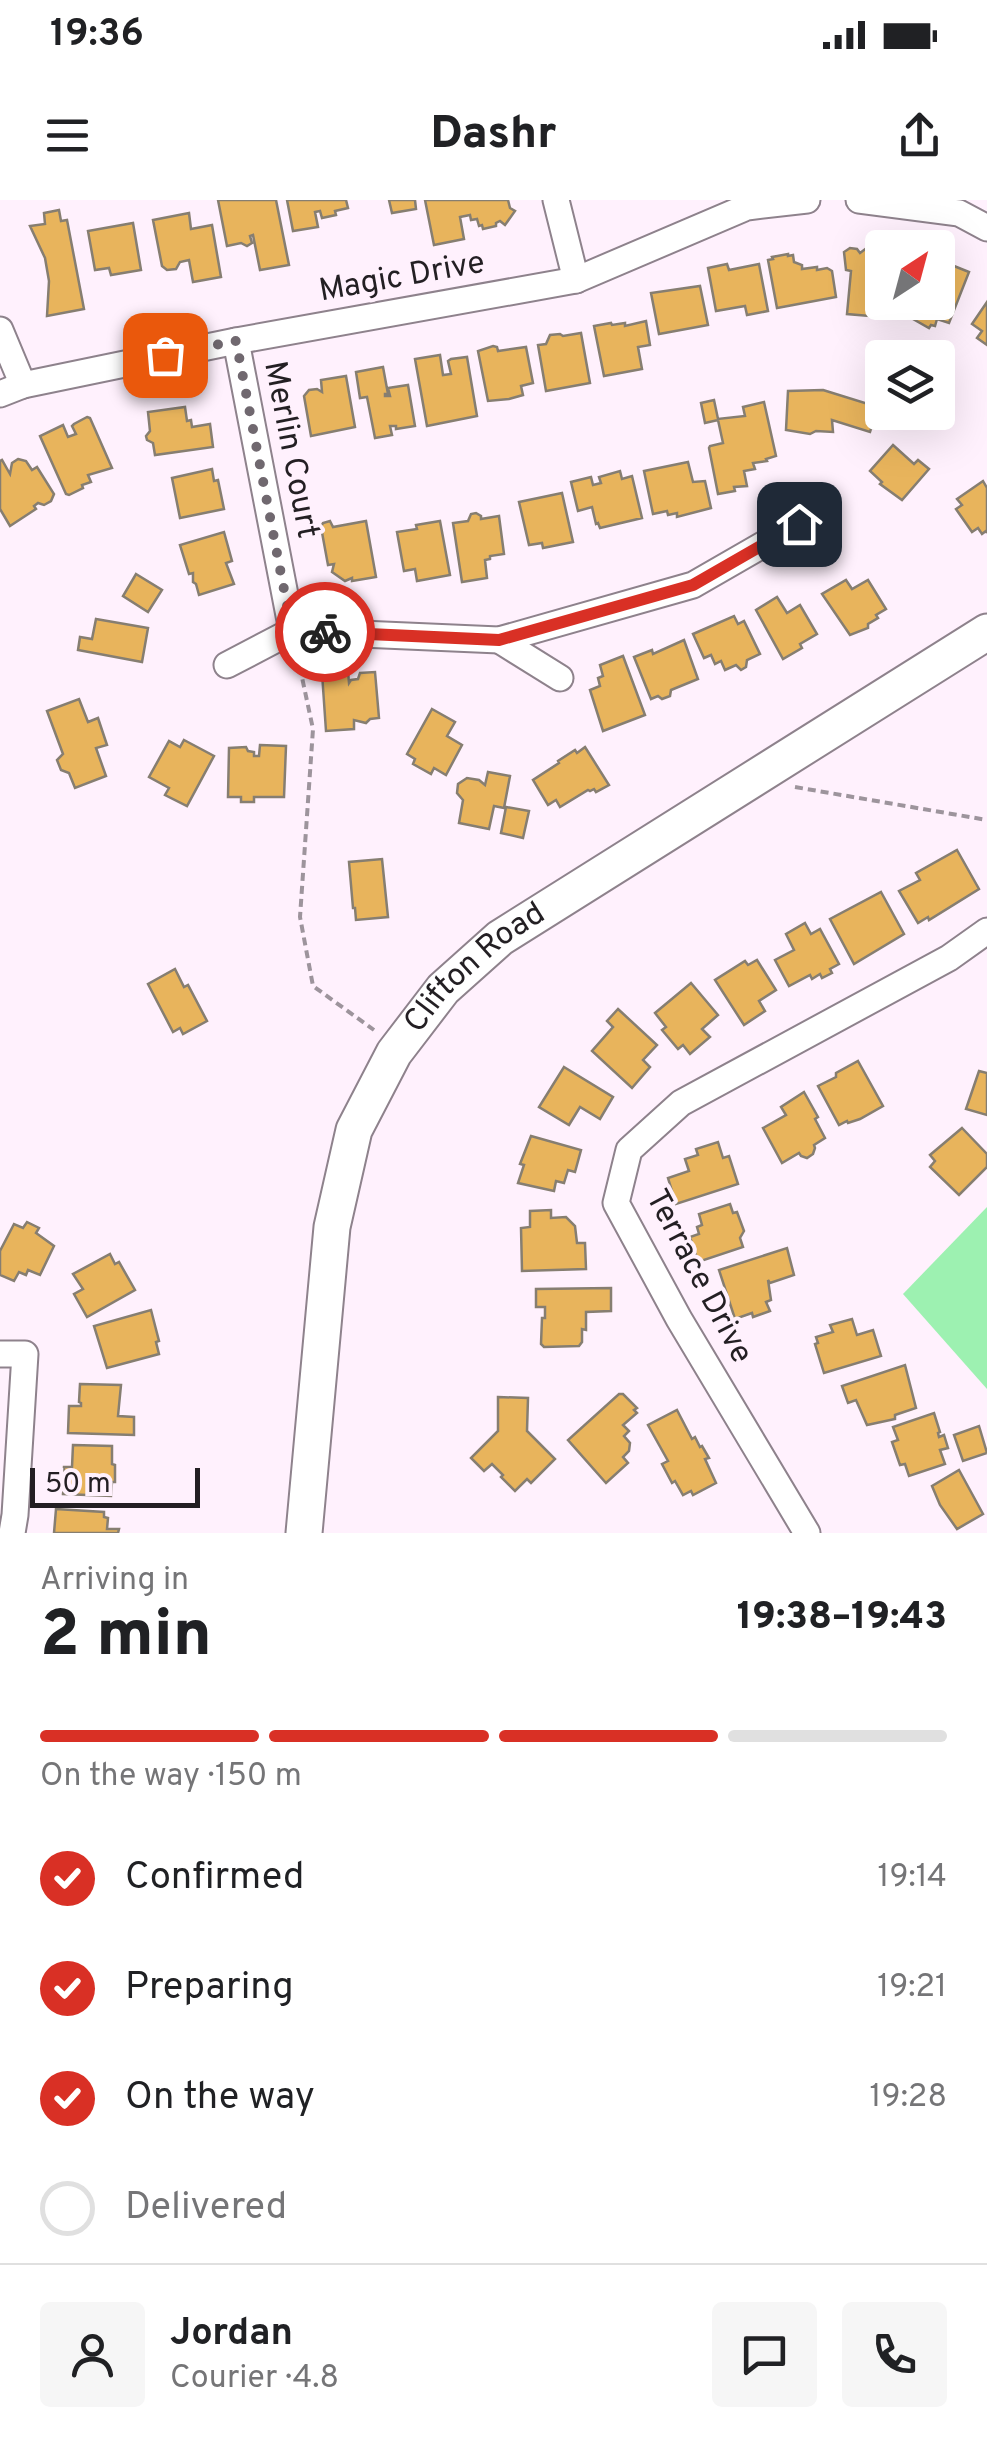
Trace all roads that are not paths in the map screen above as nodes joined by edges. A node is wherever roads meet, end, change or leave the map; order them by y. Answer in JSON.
{"nodes":[{"id":1,"x":556,"y":200,"type":"edge"},
{"id":2,"x":807,"y":200,"type":"edge"},
{"id":3,"x":860,"y":200,"type":"edge"},
{"id":4,"x":987,"y":228,"type":"edge"},
{"id":5,"x":576,"y":280,"type":"junction"},
{"id":6,"x":0,"y":330,"type":"edge"},
{"id":7,"x":236,"y":341,"type":"junction"},
{"id":8,"x":12,"y":389,"type":"edge"},
{"id":9,"x":799,"y":524,"type":"dead end"},
{"id":10,"x":292,"y":631,"type":"junction"},
{"id":11,"x":987,"y":632,"type":"edge"},
{"id":12,"x":499,"y":640,"type":"junction"},
{"id":13,"x":227,"y":665,"type":"dead end"},
{"id":14,"x":560,"y":678,"type":"dead end"},
{"id":15,"x":987,"y":930,"type":"edge"},
{"id":16,"x":0,"y":1354,"type":"edge"},
{"id":17,"x":12,"y":1533,"type":"edge"},
{"id":18,"x":304,"y":1533,"type":"edge"},
{"id":19,"x":807,"y":1533,"type":"edge"}],
"edges":[{"from":1,"to":5,"type":"street"},
{"from":2,"to":5,"type":"street","name":"Magic Drive"},
{"from":3,"to":4,"type":"street"},
{"from":5,"to":7,"type":"street","name":"Magic Drive"},
{"from":6,"to":8,"type":"street"},
{"from":7,"to":8,"type":"street","name":"Magic Drive"},
{"from":7,"to":10,"type":"street","name":"Merlin Court"},
{"from":9,"to":12,"type":"street"},
{"from":10,"to":12,"type":"street"},
{"from":10,"to":13,"type":"street"},
{"from":11,"to":18,"type":"street","name":"Clifton Road"},
{"from":12,"to":14,"type":"street"},
{"from":15,"to":19,"type":"street","name":"Terrace Drive"},
{"from":16,"to":17,"type":"street"}]}
